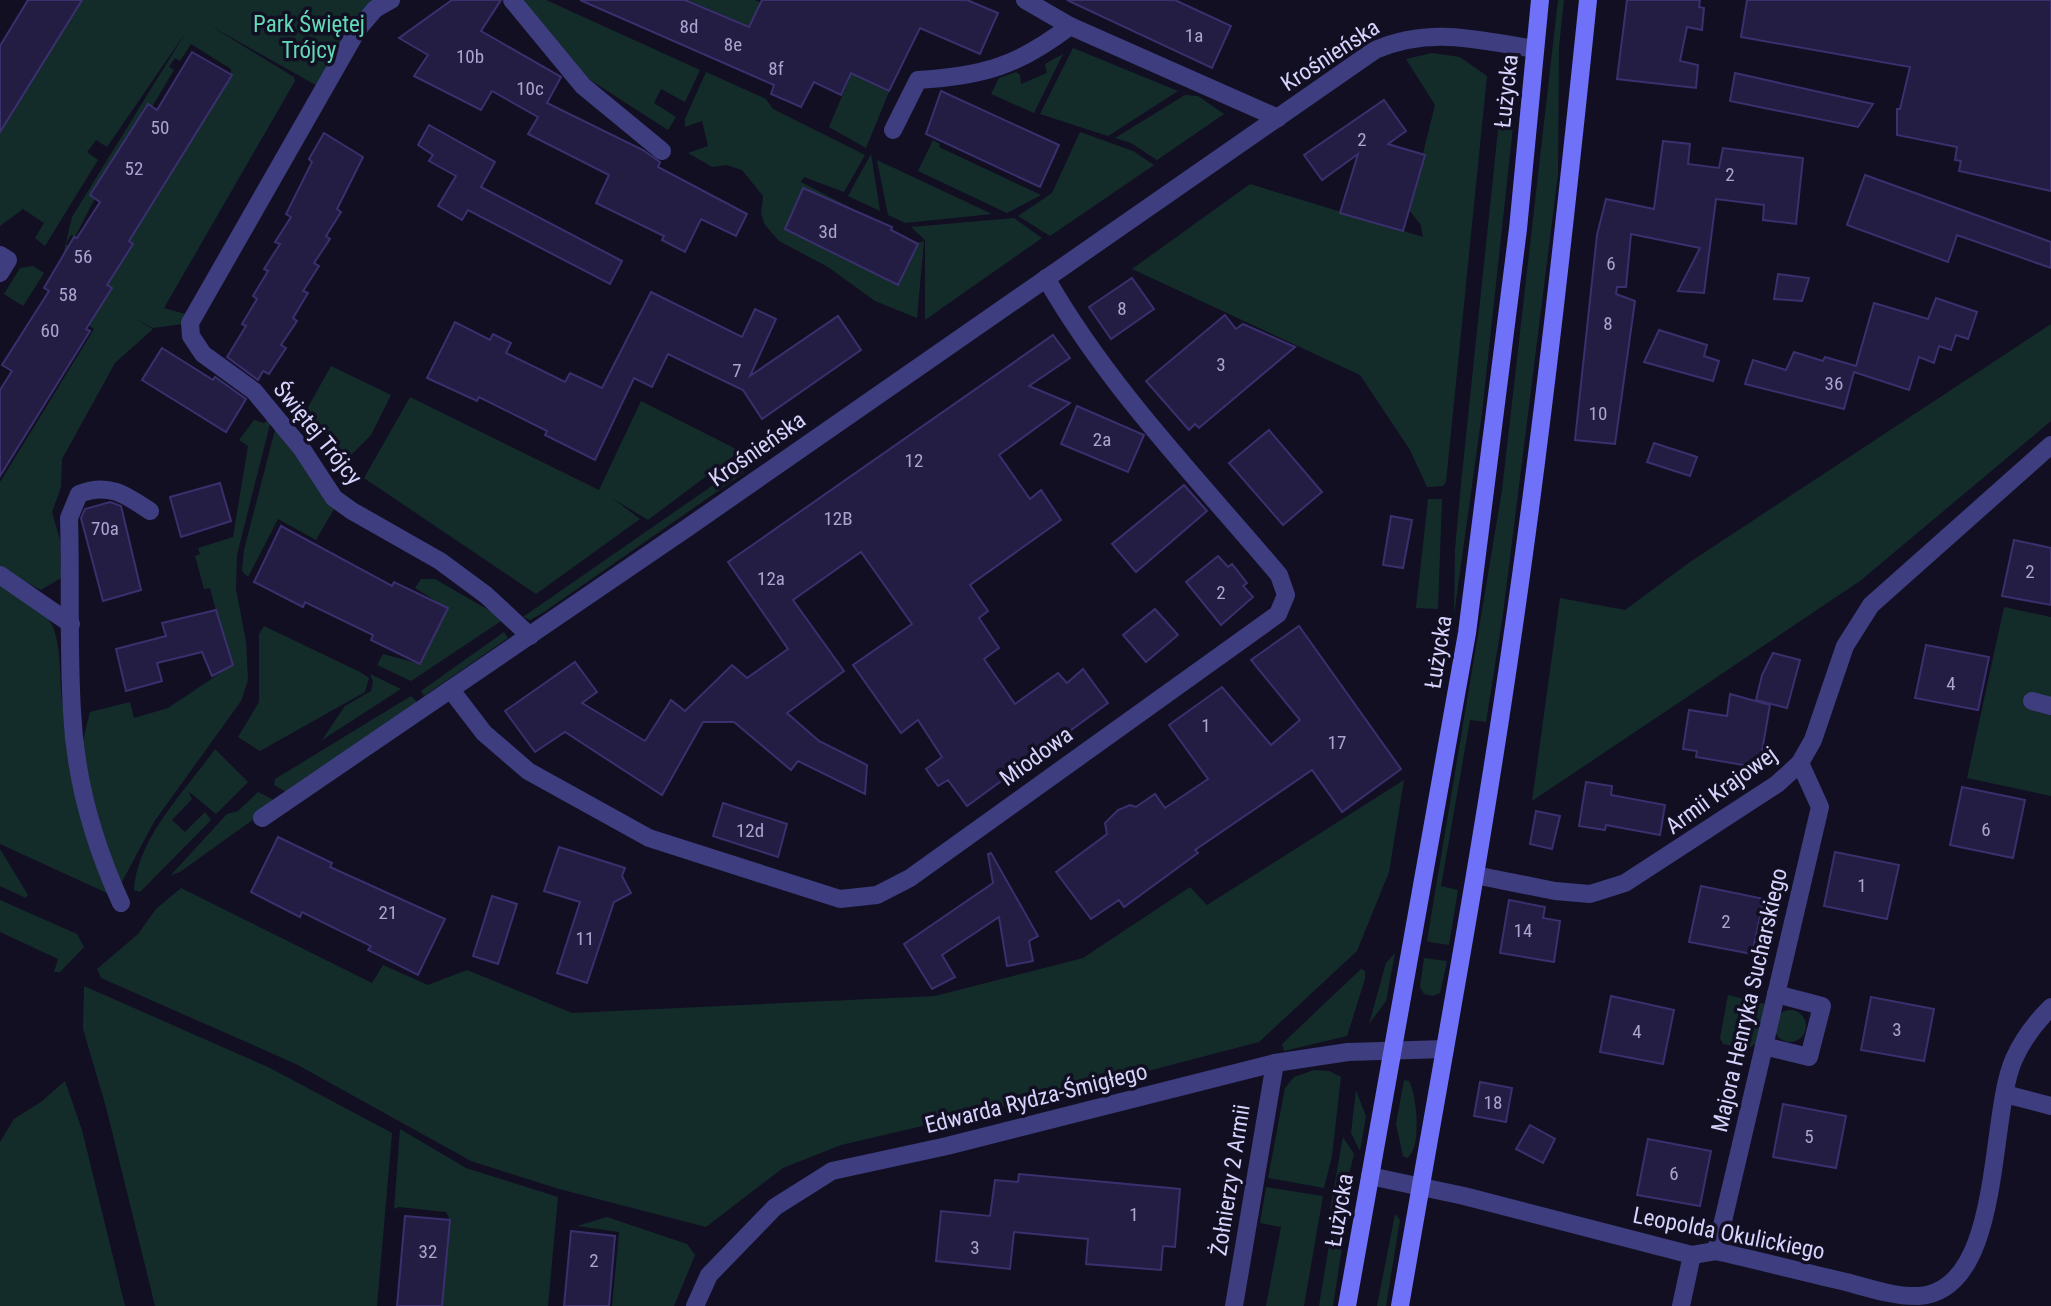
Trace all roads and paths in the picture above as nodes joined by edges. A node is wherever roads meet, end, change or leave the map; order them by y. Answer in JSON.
{"nodes":[{"id":1,"x":391,"y":0,"type":"edge"},
{"id":2,"x":512,"y":0,"type":"edge"},
{"id":3,"x":1025,"y":0,"type":"edge"},
{"id":4,"x":1540,"y":0,"type":"edge"},
{"id":5,"x":1588,"y":0,"type":"edge"},
{"id":6,"x":1070,"y":26,"type":"junction"},
{"id":7,"x":1535,"y":49,"type":"junction"},
{"id":8,"x":1278,"y":118,"type":"junction"},
{"id":9,"x":893,"y":130,"type":"dead end"},
{"id":10,"x":662,"y":152,"type":"dead end"},
{"id":11,"x":0,"y":255,"type":"edge"},
{"id":12,"x":0,"y":273,"type":"edge"},
{"id":13,"x":1046,"y":278,"type":"junction"},
{"id":14,"x":2049,"y":452,"type":"edge"},
{"id":15,"x":150,"y":511,"type":"dead end"},
{"id":16,"x":0,"y":575,"type":"edge"},
{"id":17,"x":71,"y":624,"type":"junction"},
{"id":18,"x":530,"y":636,"type":"junction"},
{"id":19,"x":451,"y":690,"type":"junction"},
{"id":20,"x":2032,"y":701,"type":"dead end"},
{"id":21,"x":2051,"y":706,"type":"edge"},
{"id":22,"x":1800,"y":763,"type":"junction"},
{"id":23,"x":262,"y":818,"type":"dead end"},
{"id":24,"x":1475,"y":875,"type":"junction"},
{"id":25,"x":121,"y":903,"type":"dead end"},
{"id":26,"x":1776,"y":995,"type":"junction"},
{"id":27,"x":2050,"y":1008,"type":"edge"},
{"id":28,"x":1764,"y":1046,"type":"junction"},
{"id":29,"x":1446,"y":1049,"type":"junction"},
{"id":30,"x":1394,"y":1050,"type":"junction"},
{"id":31,"x":1275,"y":1063,"type":"junction"},
{"id":32,"x":2004,"y":1094,"type":"junction"},
{"id":33,"x":2051,"y":1106,"type":"edge"},
{"id":34,"x":1370,"y":1176,"type":"junction"},
{"id":35,"x":1420,"y":1187,"type":"junction"},
{"id":36,"x":1716,"y":1251,"type":"junction"},
{"id":37,"x":1692,"y":1255,"type":"junction"},
{"id":38,"x":695,"y":1306,"type":"edge"},
{"id":39,"x":1234,"y":1306,"type":"edge"},
{"id":40,"x":1347,"y":1306,"type":"edge"},
{"id":41,"x":1400,"y":1306,"type":"edge"},
{"id":42,"x":1681,"y":1306,"type":"edge"}],
"edges":[{"from":1,"to":18,"type":"street","name":"Świętej Trójcy"},
{"from":2,"to":10,"type":"street"},
{"from":3,"to":6,"type":"street","name":"Krośnieńska"},
{"from":4,"to":7,"type":"main road","name":"Łużycka"},
{"from":5,"to":24,"type":"main road"},
{"from":6,"to":8,"type":"street","name":"Krośnieńska"},
{"from":6,"to":9,"type":"street"},
{"from":7,"to":8,"type":"street","name":"Krośnieńska"},
{"from":7,"to":30,"type":"main road","name":"Łużycka"},
{"from":8,"to":13,"type":"street","name":"Krośnieńska"},
{"from":11,"to":12,"type":"street"},
{"from":13,"to":18,"type":"street","name":"Krośnieńska"},
{"from":13,"to":19,"type":"street","name":"Miodowa"},
{"from":14,"to":22,"type":"street","name":"Armii Krajowej"},
{"from":15,"to":17,"type":"street"},
{"from":16,"to":17,"type":"street"},
{"from":17,"to":25,"type":"street"},
{"from":18,"to":19,"type":"street","name":"Krośnieńska"},
{"from":19,"to":23,"type":"street","name":"Krośnieńska"},
{"from":20,"to":21,"type":"street"},
{"from":22,"to":24,"type":"street","name":"Armii Krajowej"},
{"from":22,"to":26,"type":"street","name":"Majora Henryka Sucharskiego"},
{"from":24,"to":29,"type":"main road"},
{"from":26,"to":28,"type":"street","name":"Majora Henryka Sucharskiego"},
{"from":26,"to":28,"type":"street"},
{"from":27,"to":32,"type":"street","name":"Leopolda Okulickiego"},
{"from":28,"to":36,"type":"street","name":"Majora Henryka Sucharskiego"},
{"from":29,"to":30,"type":"street","name":"Edwarda Rydza-Śmigłego"},
{"from":29,"to":35,"type":"main road"},
{"from":30,"to":31,"type":"street","name":"Edwarda Rydza-Śmigłego"},
{"from":30,"to":34,"type":"main road","name":"Łużycka"},
{"from":31,"to":38,"type":"street","name":"Edwarda Rydza-Śmigłego"},
{"from":31,"to":39,"type":"street","name":"Żołnierzy 2 Armii"},
{"from":32,"to":33,"type":"street"},
{"from":32,"to":36,"type":"street","name":"Leopolda Okulickiego"},
{"from":34,"to":35,"type":"street","name":"Leopolda Okulickiego"},
{"from":34,"to":40,"type":"main road","name":"Łużycka"},
{"from":35,"to":37,"type":"street","name":"Leopolda Okulickiego"},
{"from":35,"to":41,"type":"main road"},
{"from":36,"to":37,"type":"street","name":"Leopolda Okulickiego"},
{"from":37,"to":42,"type":"street"}]}
